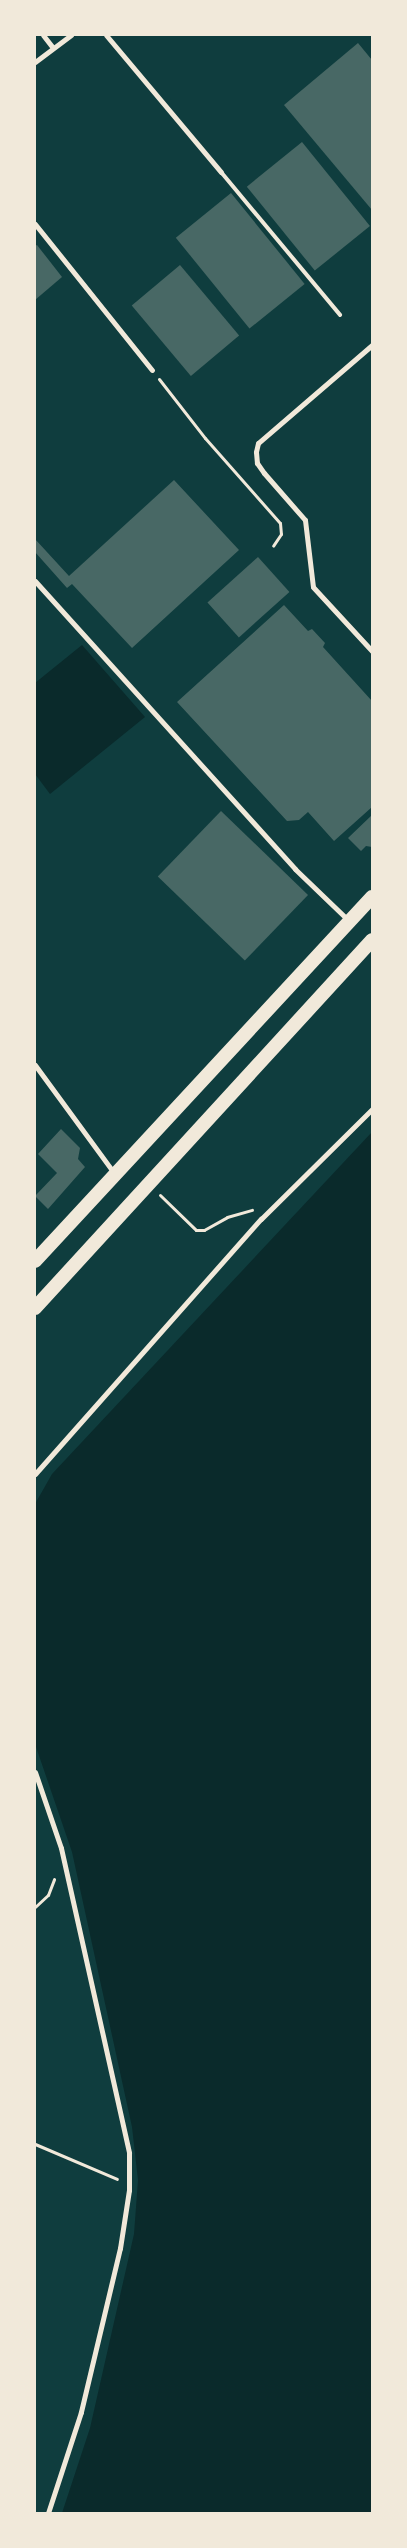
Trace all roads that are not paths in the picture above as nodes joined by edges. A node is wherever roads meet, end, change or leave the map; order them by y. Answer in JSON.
{"nodes":[{"id":1,"x":43,"y":35,"type":"edge"},
{"id":2,"x":71,"y":35,"type":"edge"},
{"id":3,"x":106,"y":35,"type":"edge"},
{"id":4,"x":53,"y":48,"type":"junction"},
{"id":5,"x":35,"y":62,"type":"edge"},
{"id":6,"x":220,"y":172,"type":"joint"},
{"id":7,"x":35,"y":224,"type":"edge"},
{"id":8,"x":340,"y":314,"type":"dead end"},
{"id":9,"x":372,"y":345,"type":"edge"},
{"id":10,"x":152,"y":370,"type":"road end"},
{"id":11,"x":35,"y":581,"type":"edge"},
{"id":12,"x":372,"y":651,"type":"edge"},
{"id":13,"x":372,"y":896,"type":"edge"},
{"id":14,"x":349,"y":921,"type":"junction"},
{"id":15,"x":372,"y":940,"type":"edge"},
{"id":16,"x":35,"y":1065,"type":"edge"},
{"id":17,"x":372,"y":1109,"type":"edge"},
{"id":18,"x":115,"y":1174,"type":"junction"},
{"id":19,"x":35,"y":1260,"type":"edge"},
{"id":20,"x":35,"y":1308,"type":"edge"},
{"id":21,"x":35,"y":1474,"type":"edge"},
{"id":22,"x":35,"y":1772,"type":"edge"},
{"id":23,"x":37,"y":1784,"type":"edge"},
{"id":24,"x":48,"y":2513,"type":"edge"}],
"edges":[{"from":1,"to":4,"type":"street"},
{"from":2,"to":4,"type":"street"},
{"from":3,"to":6,"type":"street"},
{"from":4,"to":5,"type":"street"},
{"from":6,"to":8,"type":"lane"},
{"from":7,"to":10,"type":"street"},
{"from":9,"to":12,"type":"street"},
{"from":11,"to":14,"type":"street"},
{"from":13,"to":14,"type":"highway"},
{"from":14,"to":18,"type":"highway"},
{"from":15,"to":20,"type":"highway"},
{"from":16,"to":18,"type":"street"},
{"from":17,"to":21,"type":"street"},
{"from":18,"to":19,"type":"highway"},
{"from":22,"to":23,"type":"street"},
{"from":23,"to":24,"type":"street"}]}
